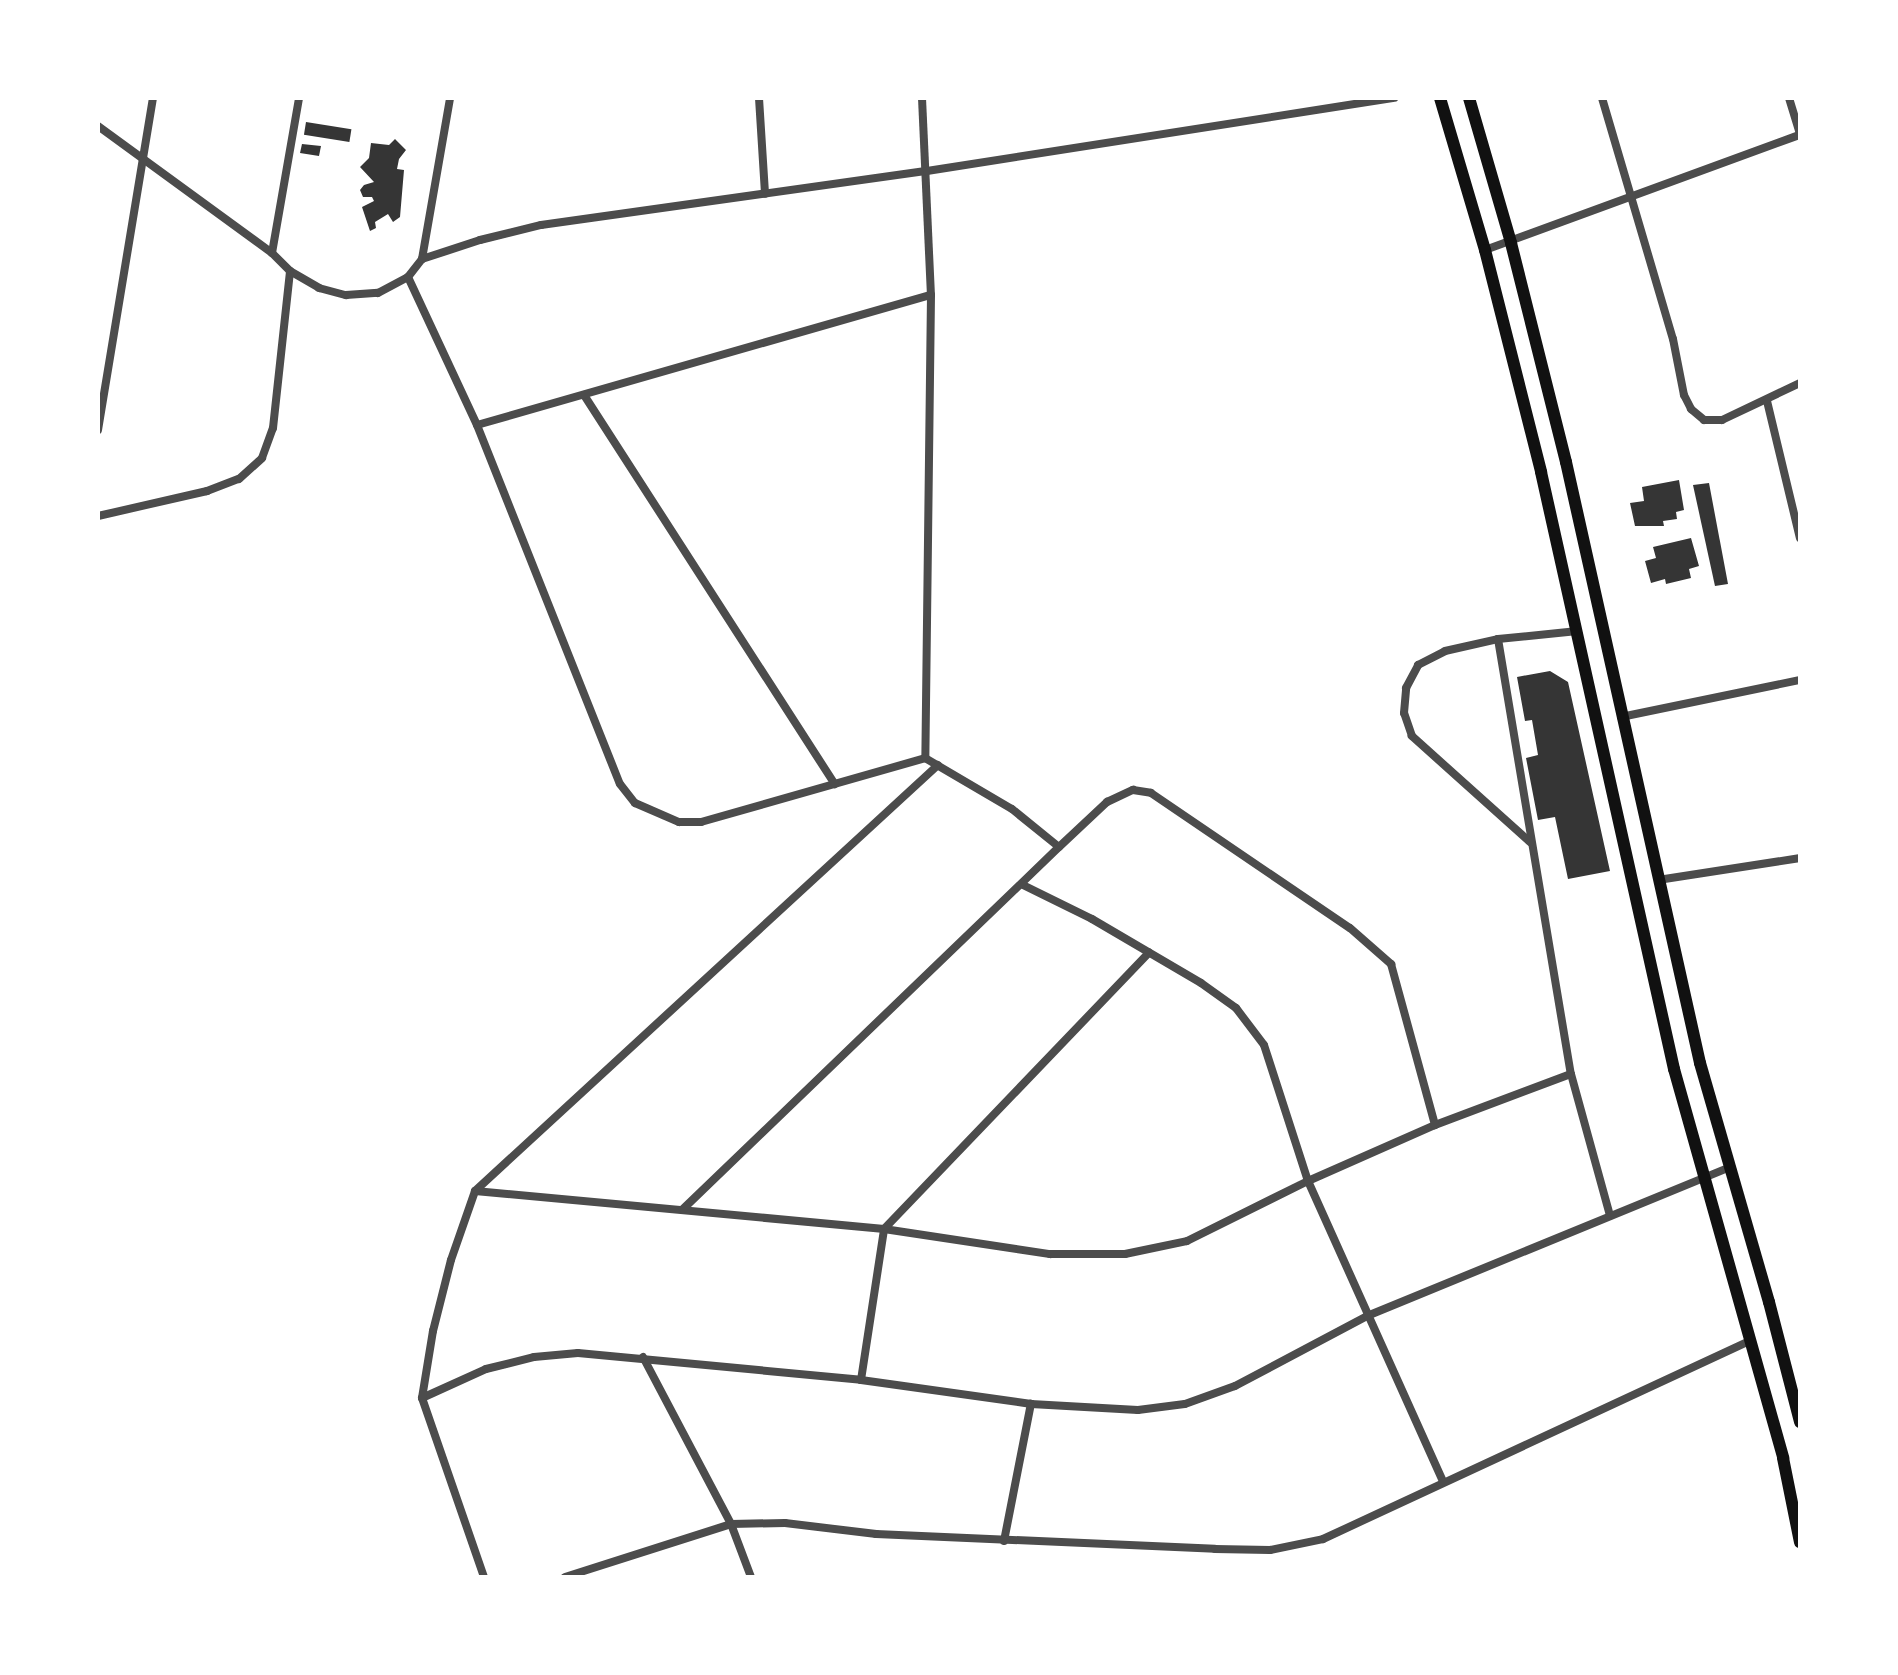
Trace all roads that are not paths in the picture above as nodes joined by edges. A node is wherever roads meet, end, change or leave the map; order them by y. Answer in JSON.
{"nodes":[{"id":1,"x":153,"y":98,"type":"edge"},
{"id":2,"x":299,"y":98,"type":"edge"},
{"id":3,"x":450,"y":98,"type":"edge"},
{"id":4,"x":759,"y":98,"type":"edge"},
{"id":5,"x":922,"y":98,"type":"edge"},
{"id":6,"x":1394,"y":98,"type":"edge"},
{"id":7,"x":1440,"y":98,"type":"edge"},
{"id":8,"x":1469,"y":98,"type":"edge"},
{"id":9,"x":1602,"y":98,"type":"edge"},
{"id":10,"x":1789,"y":98,"type":"edge"},
{"id":11,"x":98,"y":126,"type":"edge"},
{"id":12,"x":1800,"y":134,"type":"edge"},
{"id":13,"x":143,"y":159,"type":"junction"},
{"id":14,"x":927,"y":171,"type":"junction"},
{"id":15,"x":765,"y":194,"type":"junction"},
{"id":16,"x":1631,"y":198,"type":"junction"},
{"id":17,"x":1511,"y":243,"type":"junction"},
{"id":18,"x":1485,"y":250,"type":"junction"},
{"id":19,"x":272,"y":253,"type":"junction"},
{"id":20,"x":422,"y":259,"type":"junction"},
{"id":21,"x":290,"y":271,"type":"junction"},
{"id":22,"x":408,"y":277,"type":"junction"},
{"id":23,"x":931,"y":295,"type":"junction"},
{"id":24,"x":1800,"y":383,"type":"edge"},
{"id":25,"x":584,"y":395,"type":"junction"},
{"id":26,"x":1767,"y":401,"type":"junction"},
{"id":27,"x":477,"y":425,"type":"junction"},
{"id":28,"x":98,"y":430,"type":"edge"},
{"id":29,"x":98,"y":516,"type":"edge"},
{"id":30,"x":1800,"y":538,"type":"edge"},
{"id":31,"x":1578,"y":631,"type":"junction"},
{"id":32,"x":1498,"y":639,"type":"junction"},
{"id":33,"x":1800,"y":680,"type":"edge"},
{"id":34,"x":1620,"y":717,"type":"junction"},
{"id":35,"x":925,"y":758,"type":"junction"},
{"id":36,"x":938,"y":765,"type":"junction"},
{"id":37,"x":835,"y":784,"type":"junction"},
{"id":38,"x":1531,"y":843,"type":"junction"},
{"id":39,"x":1059,"y":847,"type":"junction"},
{"id":40,"x":1800,"y":858,"type":"edge"},
{"id":41,"x":1658,"y":880,"type":"junction"},
{"id":42,"x":1023,"y":885,"type":"junction"},
{"id":43,"x":1149,"y":953,"type":"junction"},
{"id":44,"x":1571,"y":1074,"type":"junction"},
{"id":45,"x":1435,"y":1125,"type":"junction"},
{"id":46,"x":1731,"y":1167,"type":"junction"},
{"id":47,"x":1705,"y":1176,"type":"junction"},
{"id":48,"x":1308,"y":1181,"type":"junction"},
{"id":49,"x":475,"y":1191,"type":"junction"},
{"id":50,"x":683,"y":1209,"type":"junction"},
{"id":51,"x":1610,"y":1216,"type":"junction"},
{"id":52,"x":884,"y":1229,"type":"junction"},
{"id":53,"x":1367,"y":1316,"type":"junction"},
{"id":54,"x":1750,"y":1341,"type":"junction"},
{"id":55,"x":643,"y":1357,"type":"junction"},
{"id":56,"x":861,"y":1380,"type":"junction"},
{"id":57,"x":422,"y":1398,"type":"junction"},
{"id":58,"x":1031,"y":1404,"type":"junction"},
{"id":59,"x":1800,"y":1422,"type":"edge"},
{"id":60,"x":1443,"y":1482,"type":"junction"},
{"id":61,"x":1798,"y":1519,"type":"edge"},
{"id":62,"x":731,"y":1524,"type":"junction"},
{"id":63,"x":1004,"y":1541,"type":"junction"},
{"id":64,"x":1800,"y":1542,"type":"edge"},
{"id":65,"x":484,"y":1577,"type":"edge"},
{"id":66,"x":565,"y":1577,"type":"edge"},
{"id":67,"x":751,"y":1577,"type":"edge"}],
"edges":[{"from":1,"to":13,"type":"street"},
{"from":2,"to":19,"type":"street"},
{"from":3,"to":20,"type":"street"},
{"from":4,"to":15,"type":"street"},
{"from":5,"to":14,"type":"street"},
{"from":6,"to":14,"type":"street"},
{"from":7,"to":18,"type":"main road"},
{"from":8,"to":17,"type":"main road"},
{"from":9,"to":16,"type":"street"},
{"from":10,"to":12,"type":"street"},
{"from":11,"to":13,"type":"street"},
{"from":12,"to":16,"type":"street"},
{"from":13,"to":19,"type":"street"},
{"from":13,"to":28,"type":"street"},
{"from":14,"to":15,"type":"street"},
{"from":14,"to":23,"type":"street"},
{"from":15,"to":20,"type":"street"},
{"from":16,"to":17,"type":"street"},
{"from":16,"to":26,"type":"street"},
{"from":17,"to":18,"type":"street"},
{"from":17,"to":34,"type":"main road"},
{"from":18,"to":31,"type":"main road"},
{"from":19,"to":21,"type":"street"},
{"from":20,"to":22,"type":"street"},
{"from":21,"to":22,"type":"street"},
{"from":21,"to":29,"type":"street"},
{"from":22,"to":27,"type":"street"},
{"from":23,"to":25,"type":"street"},
{"from":23,"to":35,"type":"street"},
{"from":24,"to":26,"type":"street"},
{"from":25,"to":27,"type":"street"},
{"from":25,"to":37,"type":"street"},
{"from":26,"to":30,"type":"street"},
{"from":27,"to":37,"type":"street"},
{"from":31,"to":32,"type":"street"},
{"from":31,"to":47,"type":"main road"},
{"from":32,"to":38,"type":"street"},
{"from":32,"to":38,"type":"street"},
{"from":33,"to":34,"type":"street"},
{"from":34,"to":41,"type":"main road"},
{"from":35,"to":36,"type":"street"},
{"from":35,"to":37,"type":"street"},
{"from":36,"to":39,"type":"street"},
{"from":36,"to":49,"type":"street"},
{"from":38,"to":44,"type":"street"},
{"from":39,"to":42,"type":"street"},
{"from":39,"to":45,"type":"street"},
{"from":40,"to":41,"type":"street"},
{"from":41,"to":46,"type":"main road"},
{"from":42,"to":43,"type":"street"},
{"from":42,"to":50,"type":"street"},
{"from":43,"to":48,"type":"street"},
{"from":43,"to":52,"type":"street"},
{"from":44,"to":45,"type":"street"},
{"from":44,"to":51,"type":"street"},
{"from":45,"to":48,"type":"street"},
{"from":46,"to":47,"type":"street"},
{"from":46,"to":59,"type":"main road"},
{"from":47,"to":51,"type":"street"},
{"from":47,"to":54,"type":"main road"},
{"from":48,"to":52,"type":"street"},
{"from":48,"to":53,"type":"street"},
{"from":49,"to":50,"type":"street"},
{"from":49,"to":57,"type":"street"},
{"from":50,"to":52,"type":"street"},
{"from":51,"to":53,"type":"street"},
{"from":52,"to":56,"type":"street"},
{"from":53,"to":58,"type":"street"},
{"from":53,"to":60,"type":"street"},
{"from":54,"to":60,"type":"street"},
{"from":54,"to":61,"type":"main road"},
{"from":55,"to":56,"type":"street"},
{"from":55,"to":57,"type":"street"},
{"from":55,"to":62,"type":"street"},
{"from":56,"to":58,"type":"street"},
{"from":57,"to":65,"type":"street"},
{"from":58,"to":63,"type":"street"},
{"from":60,"to":63,"type":"street"},
{"from":61,"to":64,"type":"main road"},
{"from":62,"to":63,"type":"street"},
{"from":62,"to":66,"type":"street"},
{"from":62,"to":67,"type":"street"}]}
